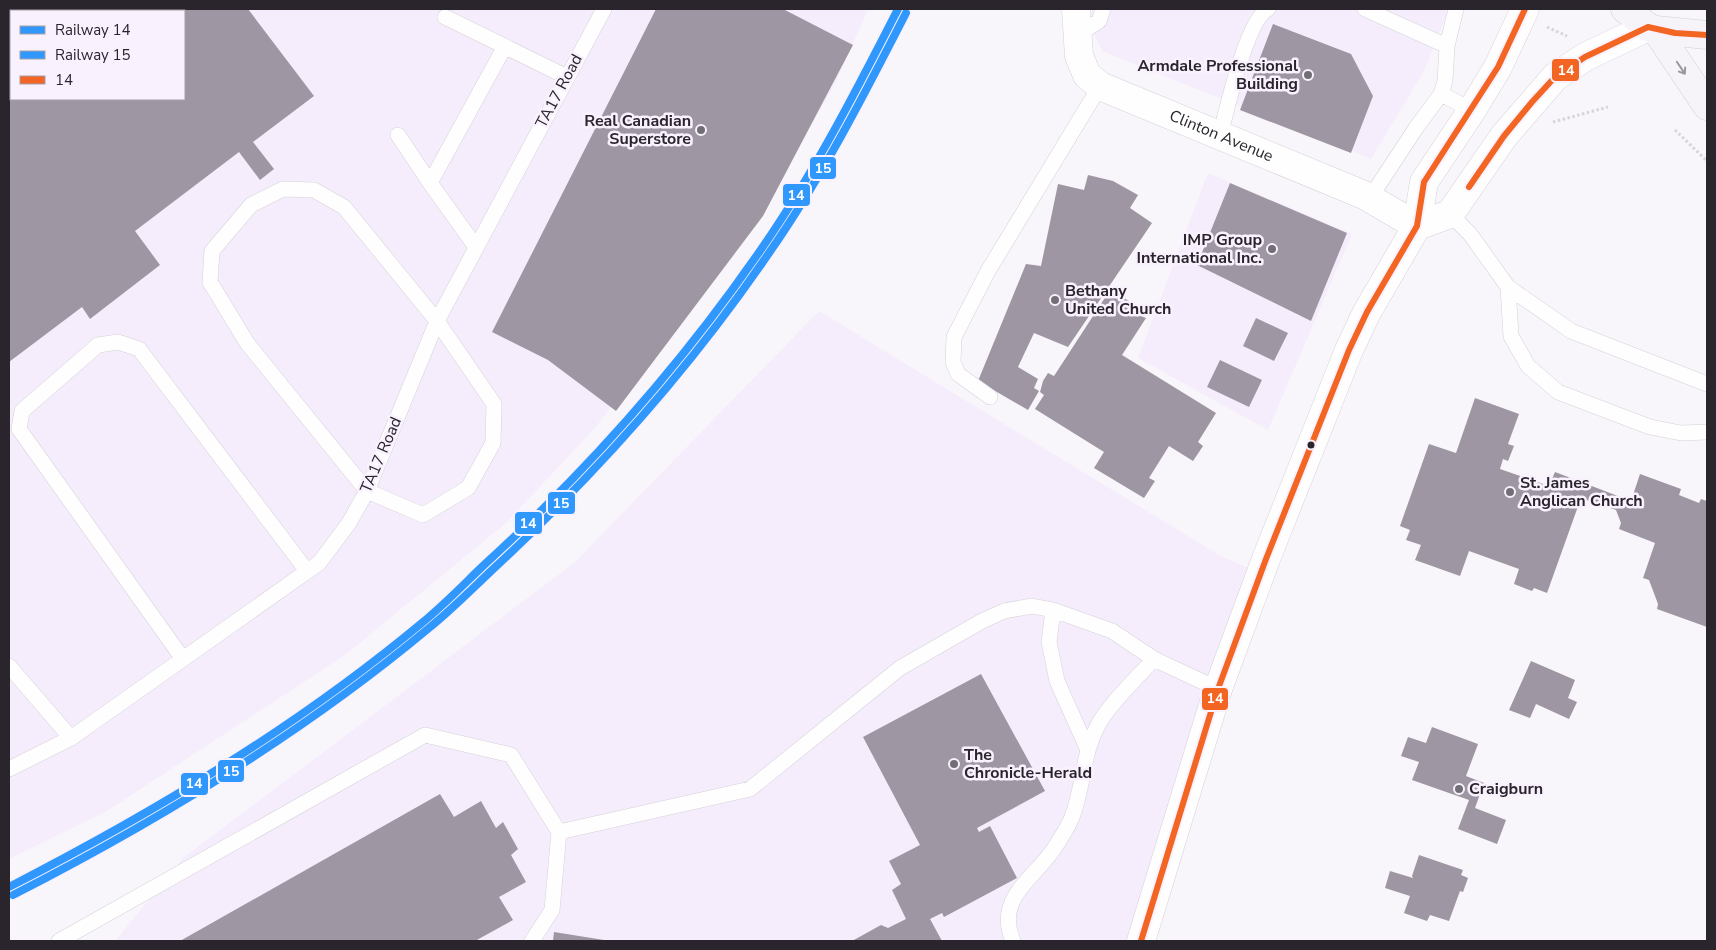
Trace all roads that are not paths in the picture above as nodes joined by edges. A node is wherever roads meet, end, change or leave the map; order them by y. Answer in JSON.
{"nodes":[{"id":1,"x":604,"y":9,"type":"edge"},
{"id":2,"x":1076,"y":9,"type":"edge"},
{"id":3,"x":1103,"y":9,"type":"edge"},
{"id":4,"x":1268,"y":9,"type":"edge"},
{"id":5,"x":1364,"y":9,"type":"edge"},
{"id":6,"x":1456,"y":9,"type":"edge"},
{"id":7,"x":1625,"y":9,"type":"edge"},
{"id":8,"x":445,"y":16,"type":"dead end"},
{"id":9,"x":1533,"y":16,"type":"edge"},
{"id":10,"x":1652,"y":28,"type":"junction"},
{"id":11,"x":1707,"y":35,"type":"edge"},
{"id":12,"x":1076,"y":36,"type":"junction"},
{"id":13,"x":505,"y":46,"type":"junction"},
{"id":14,"x":1447,"y":46,"type":"junction"},
{"id":15,"x":567,"y":77,"type":"junction"},
{"id":16,"x":1100,"y":86,"type":"junction"},
{"id":17,"x":1441,"y":94,"type":"junction"},
{"id":18,"x":1707,"y":106,"type":"edge"},
{"id":19,"x":1472,"y":110,"type":"junction"},
{"id":20,"x":398,"y":135,"type":"dead end"},
{"id":21,"x":1220,"y":136,"type":"junction"},
{"id":22,"x":430,"y":183,"type":"junction"},
{"id":23,"x":1370,"y":198,"type":"junction"},
{"id":24,"x":1450,"y":214,"type":"junction"},
{"id":25,"x":1418,"y":226,"type":"junction"},
{"id":26,"x":476,"y":247,"type":"junction"},
{"id":27,"x":1508,"y":287,"type":"junction"},
{"id":28,"x":436,"y":321,"type":"junction"},
{"id":29,"x":1707,"y":384,"type":"edge"},
{"id":30,"x":990,"y":397,"type":"dead end"},
{"id":31,"x":1707,"y":432,"type":"edge"},
{"id":32,"x":367,"y":491,"type":"junction"},
{"id":33,"x":307,"y":571,"type":"junction"},
{"id":34,"x":1053,"y":610,"type":"junction"},
{"id":35,"x":183,"y":658,"type":"junction"},
{"id":36,"x":1154,"y":659,"type":"junction"},
{"id":37,"x":9,"y":666,"type":"edge"},
{"id":38,"x":1218,"y":689,"type":"junction"},
{"id":39,"x":71,"y":738,"type":"junction"},
{"id":40,"x":1087,"y":748,"type":"junction"},
{"id":41,"x":9,"y":769,"type":"edge"},
{"id":42,"x":560,"y":832,"type":"junction"},
{"id":43,"x":59,"y":941,"type":"edge"},
{"id":44,"x":532,"y":941,"type":"edge"},
{"id":45,"x":1013,"y":941,"type":"edge"},
{"id":46,"x":1142,"y":941,"type":"edge"}],
"edges":[{"from":1,"to":15,"type":"lane","name":"TA17 Road"},
{"from":2,"to":12,"type":"main road","name":"Clinton Avenue"},
{"from":3,"to":12,"type":"lane"},
{"from":4,"to":21,"type":"lane"},
{"from":5,"to":14,"type":"lane"},
{"from":6,"to":14,"type":"lane"},
{"from":7,"to":10,"type":"main road"},
{"from":8,"to":13,"type":"lane"},
{"from":9,"to":19,"type":"main road"},
{"from":10,"to":11,"type":"main road"},
{"from":10,"to":18,"type":"main road","one_way":true},
{"from":10,"to":24,"type":"main road"},
{"from":12,"to":16,"type":"main road","name":"Clinton Avenue"},
{"from":13,"to":15,"type":"lane"},
{"from":13,"to":22,"type":"lane"},
{"from":14,"to":17,"type":"lane"},
{"from":15,"to":26,"type":"lane","name":"TA17 Road"},
{"from":16,"to":21,"type":"main road","name":"Clinton Avenue"},
{"from":16,"to":30,"type":"lane"},
{"from":17,"to":19,"type":"lane"},
{"from":17,"to":23,"type":"lane"},
{"from":19,"to":25,"type":"main road"},
{"from":20,"to":22,"type":"lane"},
{"from":21,"to":23,"type":"main road","name":"Clinton Avenue"},
{"from":22,"to":26,"type":"lane"},
{"from":23,"to":25,"type":"main road","name":"Clinton Avenue"},
{"from":24,"to":25,"type":"main road"},
{"from":24,"to":27,"type":"lane"},
{"from":25,"to":38,"type":"main road"},
{"from":26,"to":28,"type":"lane","name":"TA17 Road"},
{"from":27,"to":29,"type":"lane"},
{"from":27,"to":31,"type":"lane"},
{"from":28,"to":32,"type":"lane","name":"TA17 Road"},
{"from":28,"to":32,"type":"lane"},
{"from":28,"to":32,"type":"lane"},
{"from":32,"to":33,"type":"lane","name":"TA17 Road"},
{"from":33,"to":35,"type":"lane","name":"TA17 Road"},
{"from":33,"to":35,"type":"lane"},
{"from":34,"to":36,"type":"lane"},
{"from":34,"to":40,"type":"lane"},
{"from":34,"to":42,"type":"lane"},
{"from":35,"to":39,"type":"lane","name":"TA17 Road"},
{"from":36,"to":38,"type":"lane"},
{"from":36,"to":40,"type":"lane"},
{"from":37,"to":39,"type":"lane"},
{"from":38,"to":46,"type":"main road"},
{"from":39,"to":41,"type":"lane","name":"TA17 Road"},
{"from":40,"to":45,"type":"lane"},
{"from":42,"to":43,"type":"lane"},
{"from":42,"to":44,"type":"lane"}]}
